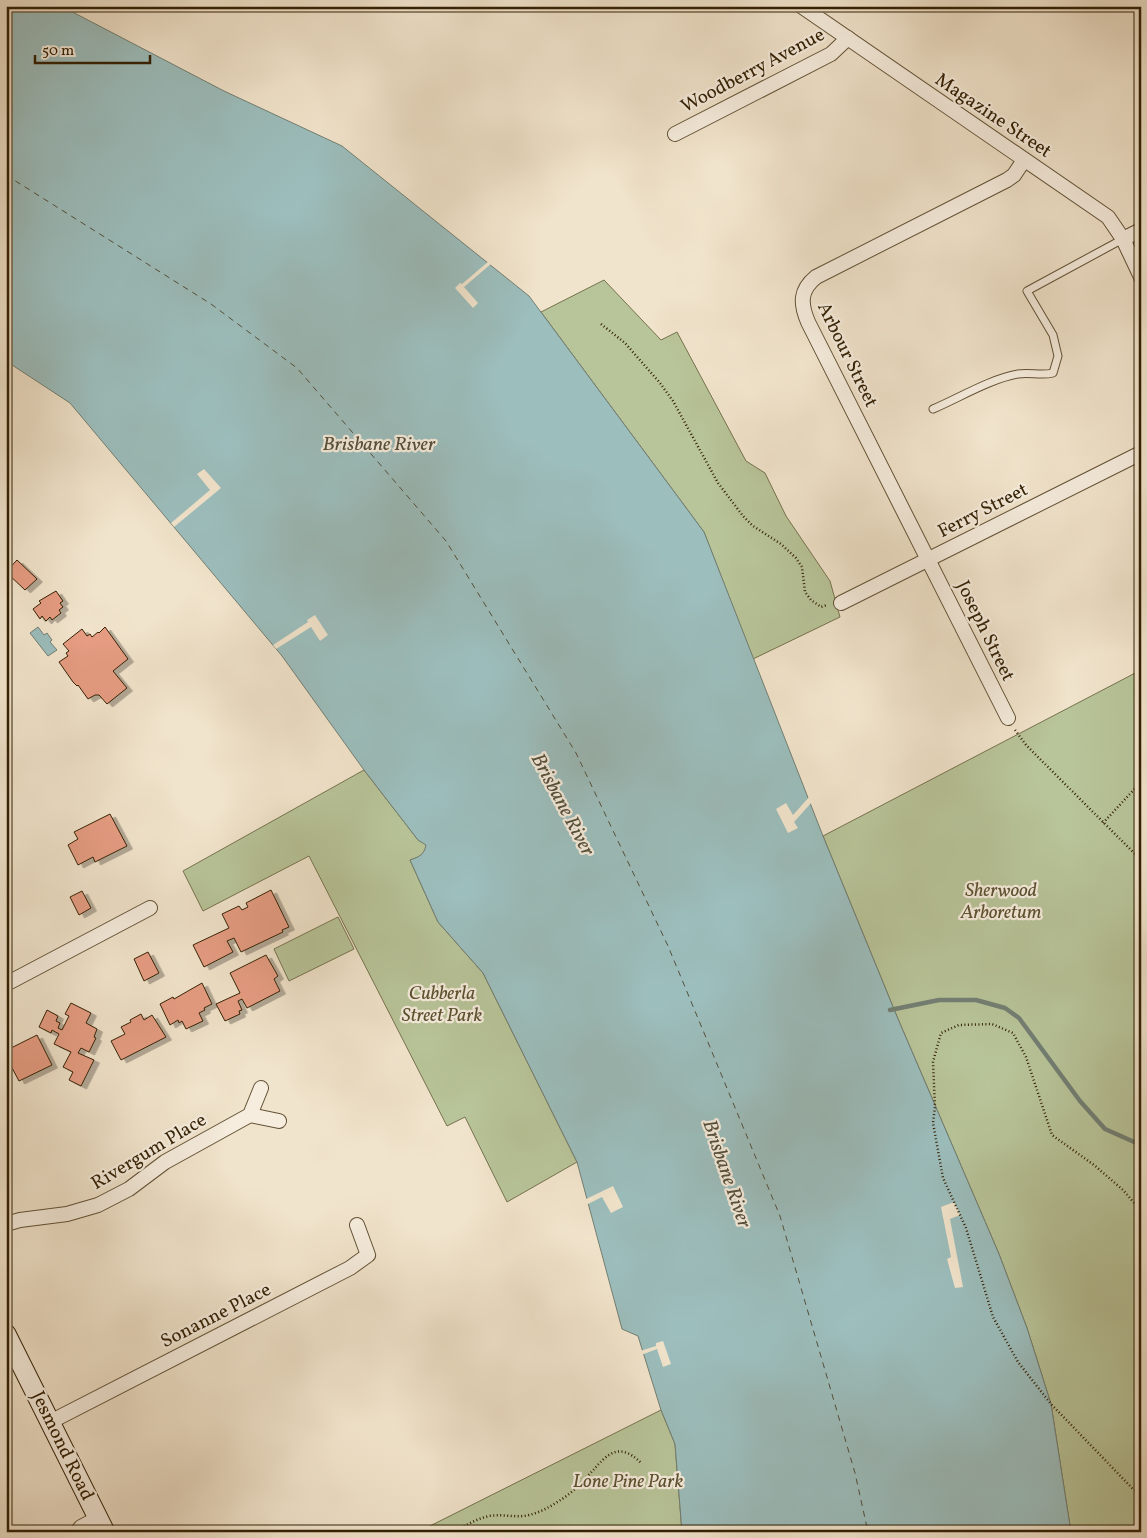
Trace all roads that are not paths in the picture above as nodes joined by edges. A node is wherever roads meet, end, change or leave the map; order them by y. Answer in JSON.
{"nodes":[{"id":1,"x":800,"y":6,"type":"edge"},
{"id":2,"x":848,"y":38,"type":"junction"},
{"id":3,"x":675,"y":134,"type":"dead end"},
{"id":4,"x":1024,"y":160,"type":"junction"},
{"id":5,"x":1141,"y":230,"type":"edge"},
{"id":6,"x":1123,"y":240,"type":"junction"},
{"id":7,"x":1141,"y":277,"type":"edge"},
{"id":8,"x":934,"y":409,"type":"dead end"},
{"id":9,"x":1141,"y":452,"type":"edge"},
{"id":10,"x":928,"y":560,"type":"junction"},
{"id":11,"x":841,"y":603,"type":"road end"},
{"id":12,"x":1008,"y":718,"type":"road end"},
{"id":13,"x":150,"y":908,"type":"dead end"},
{"id":14,"x":6,"y":984,"type":"edge"},
{"id":15,"x":261,"y":1088,"type":"dead end"},
{"id":16,"x":250,"y":1115,"type":"junction"},
{"id":17,"x":279,"y":1121,"type":"dead end"},
{"id":18,"x":6,"y":1224,"type":"edge"},
{"id":19,"x":357,"y":1225,"type":"dead end"},
{"id":20,"x":6,"y":1334,"type":"edge"},
{"id":21,"x":50,"y":1422,"type":"junction"},
{"id":22,"x":101,"y":1525,"type":"edge"},
{"id":23,"x":77,"y":1532,"type":"edge"}],
"edges":[{"from":1,"to":2,"type":"street","name":"Magazine Street"},
{"from":2,"to":3,"type":"street","name":"Woodberry Avenue"},
{"from":2,"to":4,"type":"street","name":"Magazine Street"},
{"from":4,"to":6,"type":"street","name":"Magazine Street"},
{"from":4,"to":10,"type":"street","name":"Arbour Street"},
{"from":5,"to":6,"type":"street"},
{"from":6,"to":7,"type":"street","name":"Magazine Street"},
{"from":6,"to":8,"type":"lane"},
{"from":9,"to":10,"type":"street","name":"Ferry Street"},
{"from":10,"to":11,"type":"street","name":"Ferry Street"},
{"from":10,"to":12,"type":"street","name":"Joseph Street"},
{"from":13,"to":14,"type":"street"},
{"from":15,"to":16,"type":"street"},
{"from":16,"to":17,"type":"street"},
{"from":16,"to":18,"type":"street","name":"Rivergum Place"},
{"from":19,"to":21,"type":"street","name":"Sonanne Place"},
{"from":20,"to":21,"type":"street","name":"Jesmond Road"},
{"from":21,"to":22,"type":"street","name":"Jesmond Road"},
{"from":22,"to":23,"type":"street"}]}
